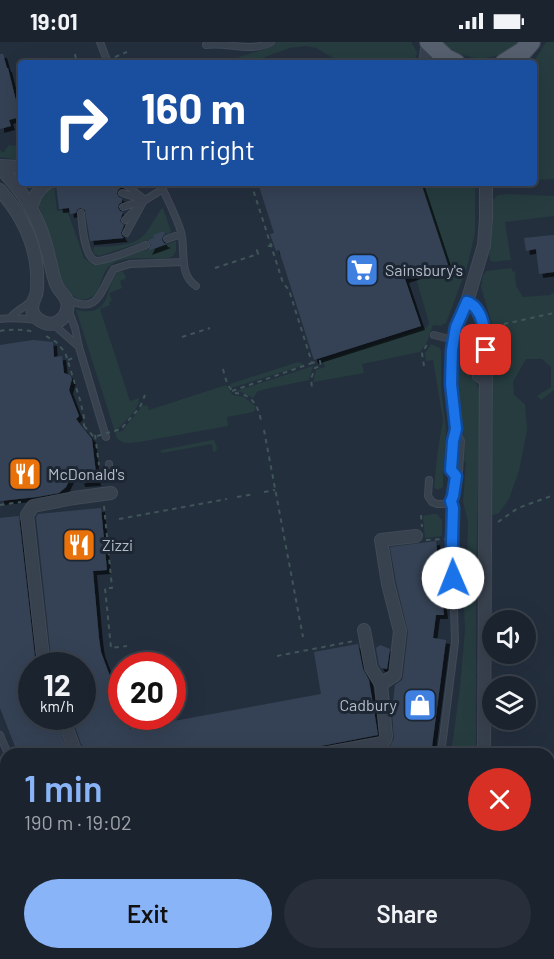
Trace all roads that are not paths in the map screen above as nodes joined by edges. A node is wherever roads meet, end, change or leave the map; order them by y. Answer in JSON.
{"nodes":[{"id":1,"x":100,"y":42,"type":"edge"},
{"id":2,"x":271,"y":42,"type":"edge"},
{"id":3,"x":429,"y":42,"type":"edge"},
{"id":4,"x":206,"y":45,"type":"dead end"},
{"id":5,"x":110,"y":60,"type":"edge"},
{"id":6,"x":426,"y":60,"type":"edge"},
{"id":7,"x":450,"y":60,"type":"edge"},
{"id":8,"x":0,"y":167,"type":"edge"},
{"id":9,"x":18,"y":168,"type":"edge"},
{"id":10,"x":43,"y":186,"type":"edge"},
{"id":11,"x":128,"y":186,"type":"edge"},
{"id":12,"x":161,"y":186,"type":"edge"},
{"id":13,"x":486,"y":186,"type":"edge"},
{"id":14,"x":0,"y":190,"type":"edge"},
{"id":15,"x":122,"y":193,"type":"dead end"},
{"id":16,"x":145,"y":200,"type":"junction"},
{"id":17,"x":123,"y":207,"type":"dead end"},
{"id":18,"x":31,"y":208,"type":"junction"},
{"id":19,"x":83,"y":219,"type":"dead end"},
{"id":20,"x":125,"y":220,"type":"dead end"},
{"id":21,"x":126,"y":233,"type":"dead end"},
{"id":22,"x":181,"y":234,"type":"junction"},
{"id":23,"x":167,"y":239,"type":"dead end"},
{"id":24,"x":147,"y":245,"type":"dead end"},
{"id":25,"x":184,"y":262,"type":"junction"},
{"id":26,"x":196,"y":286,"type":"dead end"},
{"id":27,"x":35,"y":296,"type":"junction"},
{"id":28,"x":64,"y":299,"type":"junction"},
{"id":29,"x":467,"y":302,"type":"junction"},
{"id":30,"x":11,"y":317,"type":"junction"},
{"id":31,"x":0,"y":319,"type":"edge"},
{"id":32,"x":53,"y":324,"type":"junction"},
{"id":33,"x":38,"y":327,"type":"junction"},
{"id":34,"x":434,"y":335,"type":"dead end"},
{"id":35,"x":453,"y":340,"type":"junction"},
{"id":36,"x":79,"y":347,"type":"junction"},
{"id":37,"x":106,"y":437,"type":"dead end"},
{"id":38,"x":109,"y":464,"type":"dead end"},
{"id":39,"x":110,"y":476,"type":"dead end"},
{"id":40,"x":429,"y":480,"type":"dead end"},
{"id":41,"x":111,"y":494,"type":"dead end"},
{"id":42,"x":451,"y":501,"type":"junction"},
{"id":43,"x":416,"y":536,"type":"road end"},
{"id":44,"x":365,"y":636,"type":"road end"},
{"id":45,"x":42,"y":652,"type":"edge"},
{"id":46,"x":381,"y":684,"type":"junction"},
{"id":47,"x":68,"y":730,"type":"edge"},
{"id":48,"x":74,"y":748,"type":"edge"},
{"id":49,"x":356,"y":748,"type":"edge"},
{"id":50,"x":440,"y":748,"type":"edge"},
{"id":51,"x":484,"y":748,"type":"edge"}],
"edges":[{"from":1,"to":5,"type":"lane"},
{"from":2,"to":4,"type":"lane"},
{"from":3,"to":6,"type":"street"},
{"from":3,"to":7,"type":"main road"},
{"from":8,"to":9,"type":"street"},
{"from":8,"to":18,"type":"street"},
{"from":10,"to":18,"type":"street"},
{"from":11,"to":16,"type":"lane"},
{"from":12,"to":16,"type":"lane"},
{"from":12,"to":22,"type":"lane"},
{"from":13,"to":29,"type":"street"},
{"from":14,"to":27,"type":"street"},
{"from":15,"to":16,"type":"lane"},
{"from":16,"to":17,"type":"lane"},
{"from":16,"to":20,"type":"lane"},
{"from":16,"to":21,"type":"lane"},
{"from":18,"to":28,"type":"street"},
{"from":19,"to":24,"type":"lane"},
{"from":22,"to":23,"type":"lane"},
{"from":22,"to":25,"type":"lane"},
{"from":25,"to":26,"type":"lane"},
{"from":25,"to":28,"type":"lane"},
{"from":27,"to":28,"type":"street"},
{"from":27,"to":30,"type":"lane"},
{"from":27,"to":33,"type":"street"},
{"from":28,"to":32,"type":"street"},
{"from":28,"to":36,"type":"lane"},
{"from":29,"to":35,"type":"lane"},
{"from":29,"to":51,"type":"street"},
{"from":30,"to":31,"type":"lane"},
{"from":30,"to":33,"type":"lane"},
{"from":32,"to":33,"type":"street"},
{"from":32,"to":36,"type":"lane"},
{"from":34,"to":35,"type":"lane"},
{"from":35,"to":42,"type":"lane"},
{"from":36,"to":37,"type":"lane"},
{"from":38,"to":39,"type":"lane"},
{"from":40,"to":42,"type":"lane"},
{"from":41,"to":45,"type":"street"},
{"from":42,"to":50,"type":"lane"},
{"from":43,"to":46,"type":"street"},
{"from":44,"to":46,"type":"street"},
{"from":46,"to":49,"type":"street"},
{"from":47,"to":48,"type":"street"}]}
